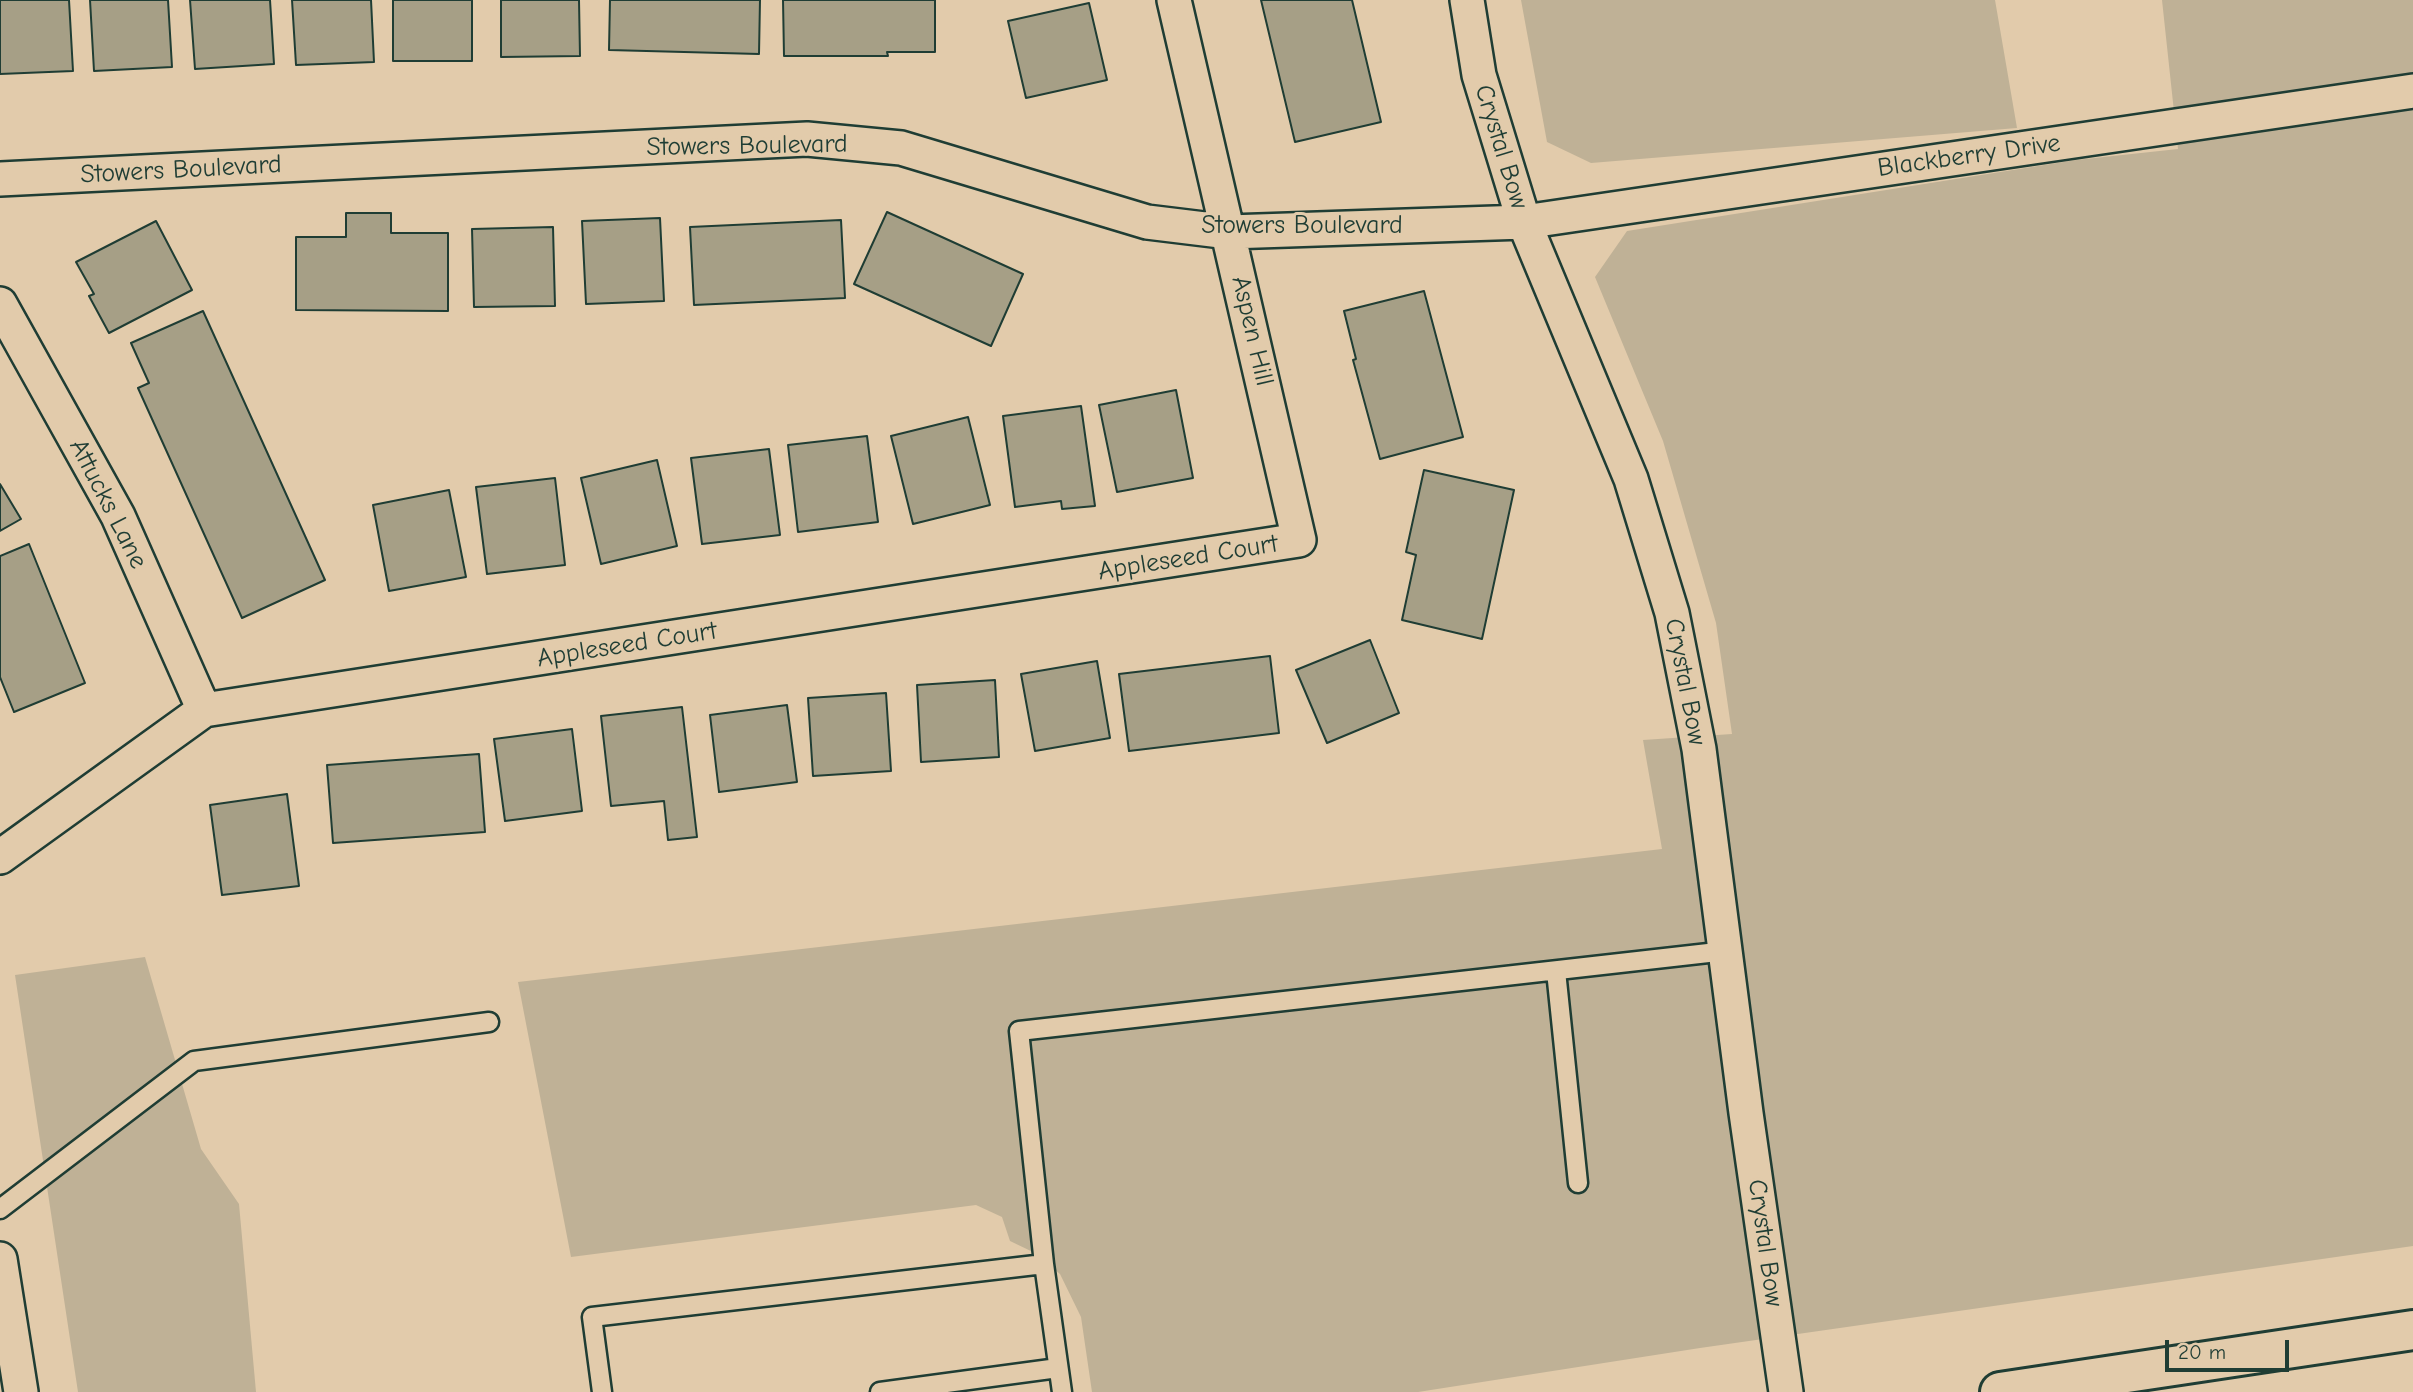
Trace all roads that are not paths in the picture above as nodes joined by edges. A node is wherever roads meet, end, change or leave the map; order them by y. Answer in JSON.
{"nodes":[{"id":1,"x":1174,"y":0,"type":"edge"},
{"id":2,"x":1467,"y":0,"type":"edge"},
{"id":3,"x":2413,"y":91,"type":"edge"},
{"id":4,"x":0,"y":179,"type":"edge"},
{"id":5,"x":1524,"y":222,"type":"junction"},
{"id":6,"x":1229,"y":232,"type":"junction"},
{"id":7,"x":0,"y":304,"type":"edge"},
{"id":8,"x":1299,"y":540,"type":"joint"},
{"id":9,"x":204,"y":710,"type":"junction"},
{"id":10,"x":0,"y":857,"type":"edge"},
{"id":11,"x":1726,"y":951,"type":"junction"},
{"id":12,"x":1556,"y":971,"type":"junction"},
{"id":13,"x":489,"y":1022,"type":"dead end"},
{"id":14,"x":1578,"y":1183,"type":"dead end"},
{"id":15,"x":0,"y":1209,"type":"edge"},
{"id":16,"x":0,"y":1259,"type":"edge"},
{"id":17,"x":1044,"y":1264,"type":"junction"},
{"id":18,"x":2413,"y":1330,"type":"edge"},
{"id":19,"x":1058,"y":1368,"type":"junction"},
{"id":20,"x":21,"y":1392,"type":"edge"},
{"id":21,"x":601,"y":1392,"type":"edge"},
{"id":22,"x":880,"y":1392,"type":"edge"},
{"id":23,"x":1062,"y":1392,"type":"edge"},
{"id":24,"x":1786,"y":1392,"type":"edge"},
{"id":25,"x":2000,"y":1392,"type":"edge"}],
"edges":[{"from":1,"to":6,"type":"street","name":"Aspen Hill"},
{"from":2,"to":5,"type":"street","name":"Crystal Bow"},
{"from":3,"to":5,"type":"street","name":"Blackberry Drive"},
{"from":4,"to":6,"type":"street","name":"Stowers Boulevard"},
{"from":5,"to":6,"type":"street","name":"Stowers Boulevard"},
{"from":5,"to":11,"type":"street","name":"Crystal Bow"},
{"from":6,"to":8,"type":"street","name":"Aspen Hill"},
{"from":7,"to":9,"type":"street","name":"Attucks Lane"},
{"from":8,"to":9,"type":"street","name":"Appleseed Court"},
{"from":9,"to":10,"type":"street","name":"Appleseed Court"},
{"from":11,"to":12,"type":"lane"},
{"from":11,"to":24,"type":"street","name":"Crystal Bow"},
{"from":12,"to":14,"type":"lane"},
{"from":12,"to":17,"type":"lane"},
{"from":13,"to":15,"type":"lane"},
{"from":16,"to":20,"type":"street"},
{"from":17,"to":19,"type":"lane"},
{"from":17,"to":21,"type":"lane"},
{"from":18,"to":25,"type":"main road"},
{"from":19,"to":22,"type":"lane"},
{"from":19,"to":23,"type":"lane"}]}
